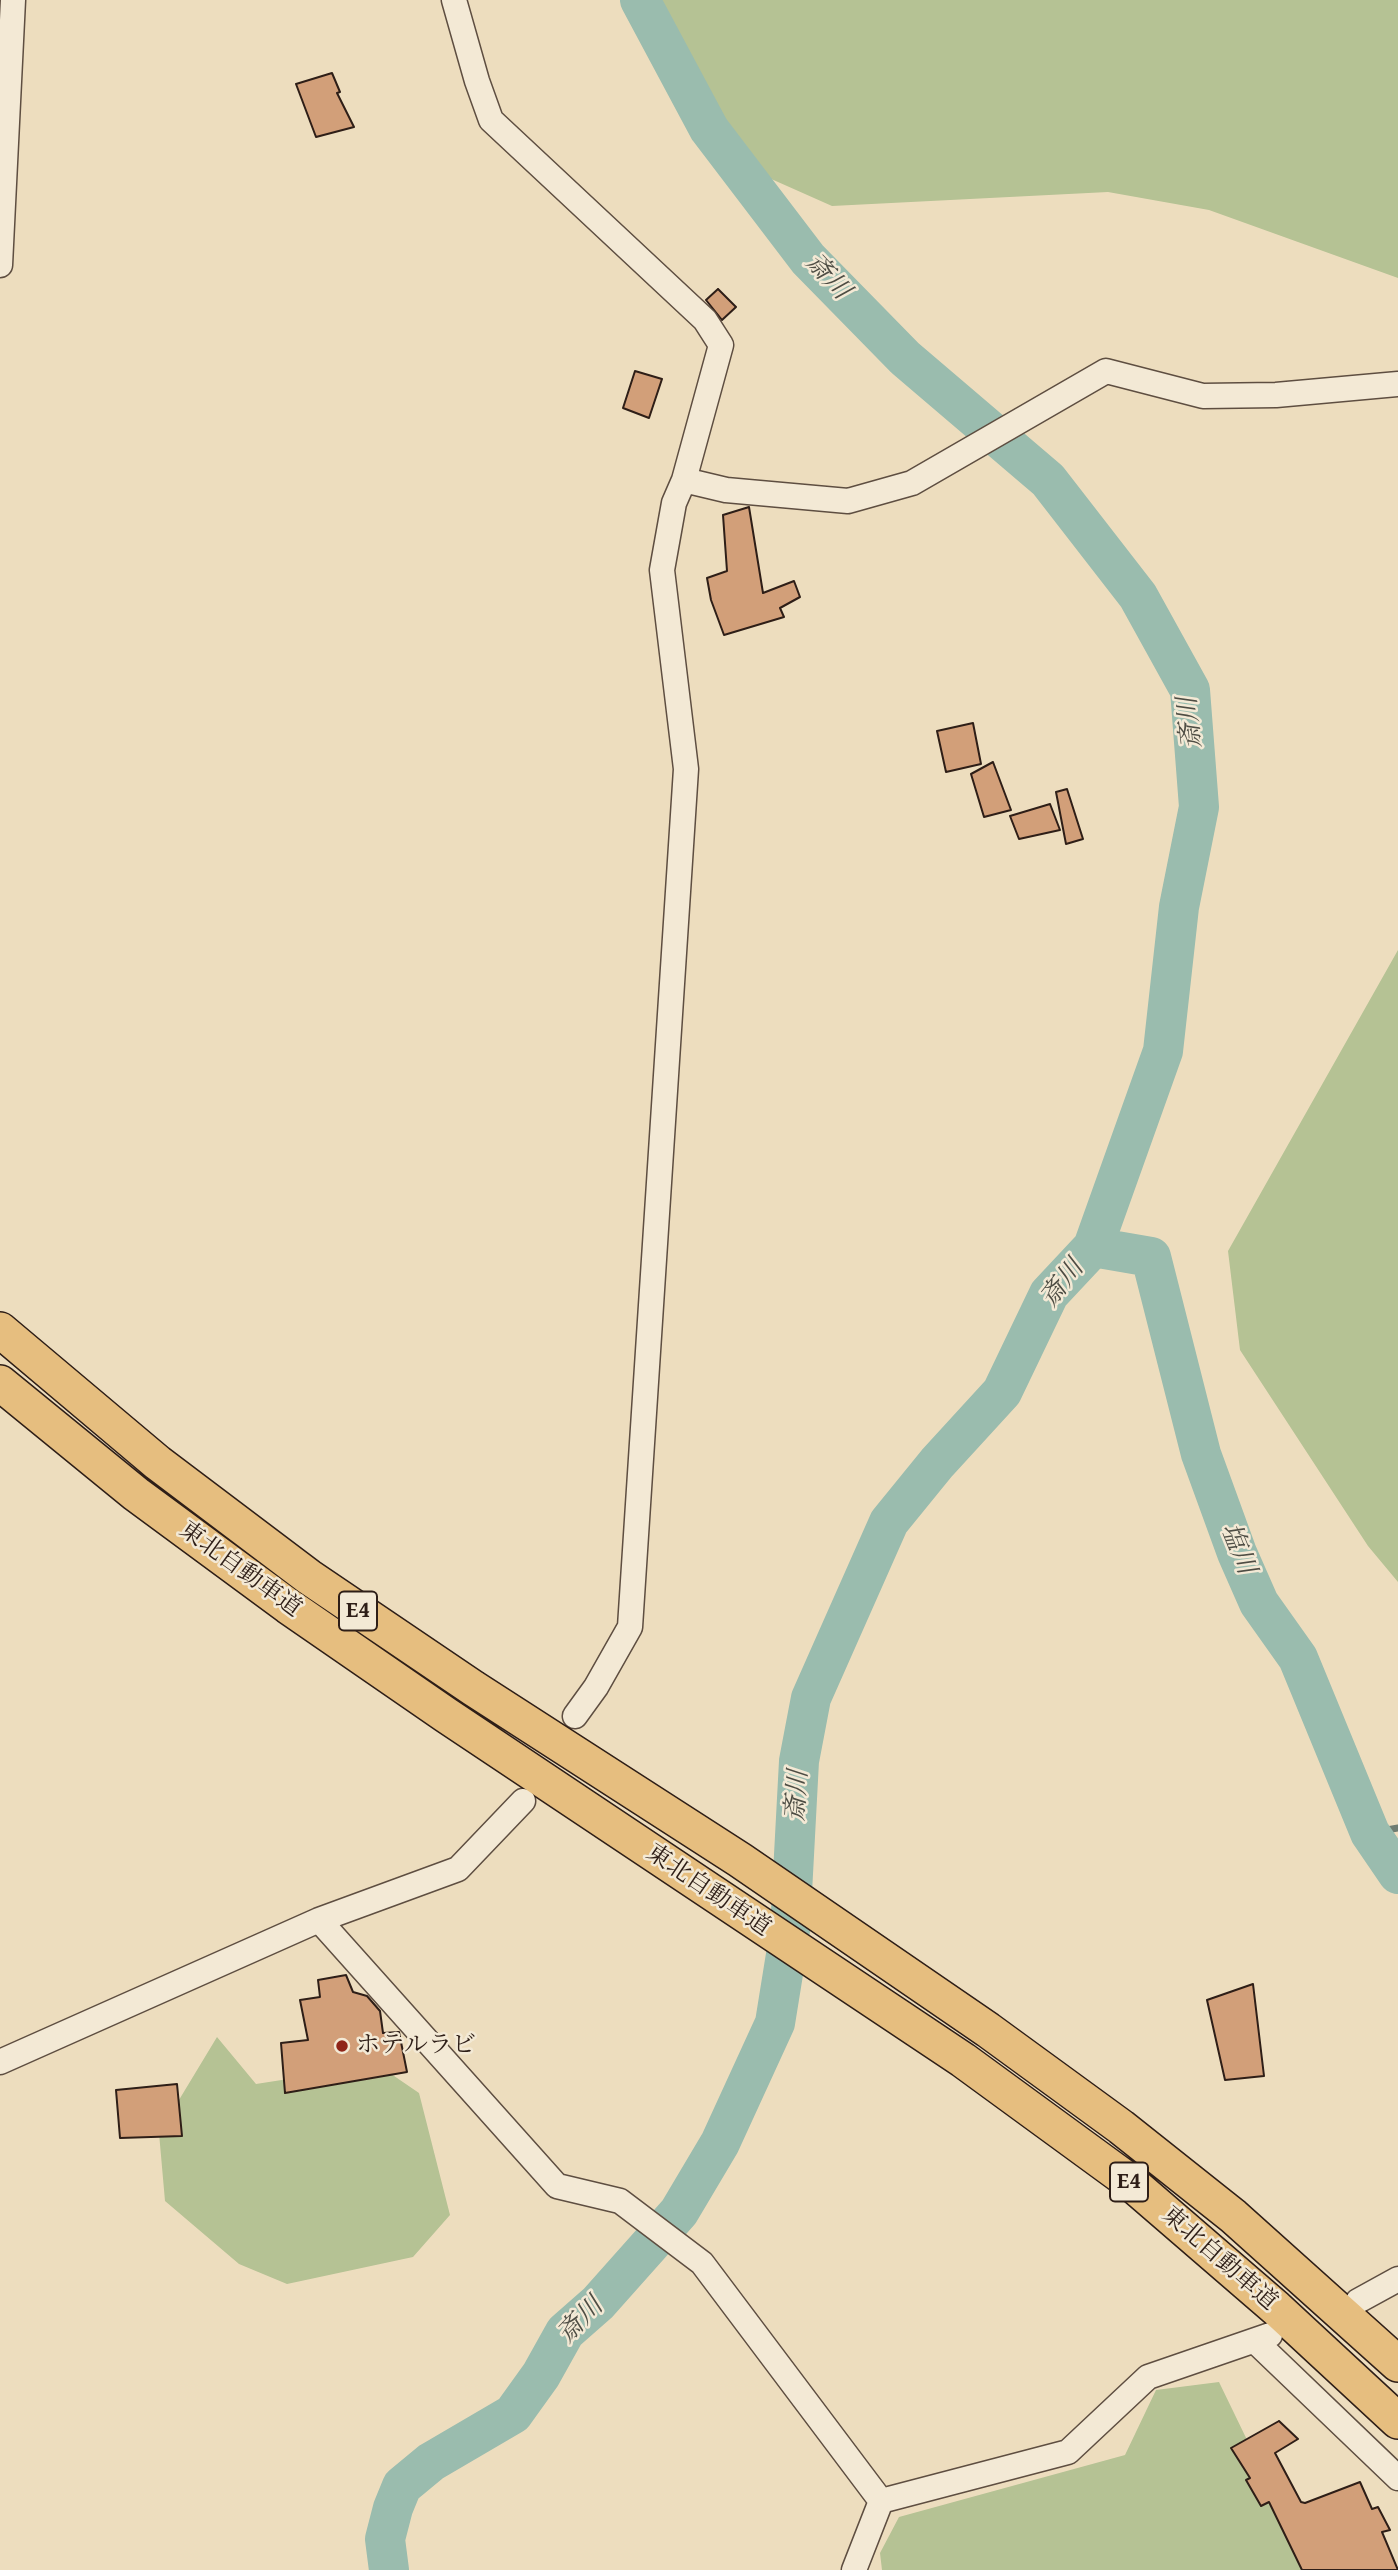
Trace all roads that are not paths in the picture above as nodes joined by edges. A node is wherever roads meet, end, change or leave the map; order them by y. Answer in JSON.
{"nodes":[{"id":1,"x":13,"y":0,"type":"edge"},
{"id":2,"x":454,"y":0,"type":"edge"},
{"id":3,"x":0,"y":265,"type":"edge"},
{"id":4,"x":1398,"y":384,"type":"edge"},
{"id":5,"x":684,"y":480,"type":"junction"},
{"id":6,"x":0,"y":1329,"type":"edge"},
{"id":7,"x":0,"y":1383,"type":"edge"},
{"id":8,"x":575,"y":1716,"type":"dead end"},
{"id":9,"x":523,"y":1801,"type":"dead end"},
{"id":10,"x":318,"y":1920,"type":"junction"},
{"id":11,"x":0,"y":2062,"type":"edge"},
{"id":12,"x":1398,"y":2279,"type":"edge"},
{"id":13,"x":1358,"y":2301,"type":"dead end"},
{"id":14,"x":1398,"y":2364,"type":"edge"},
{"id":15,"x":1398,"y":2421,"type":"edge"},
{"id":16,"x":1398,"y":2478,"type":"edge"},
{"id":17,"x":881,"y":2501,"type":"junction"},
{"id":18,"x":854,"y":2570,"type":"edge"}],
"edges":[{"from":1,"to":3,"type":"street"},
{"from":2,"to":5,"type":"street"},
{"from":4,"to":5,"type":"street"},
{"from":5,"to":8,"type":"street"},
{"from":6,"to":14,"type":"highway","name":"東北自動車道","number":"E4"},
{"from":7,"to":15,"type":"highway","name":"東北自動車道","number":"E4"},
{"from":9,"to":10,"type":"street"},
{"from":10,"to":11,"type":"street"},
{"from":10,"to":17,"type":"street"},
{"from":12,"to":13,"type":"street"},
{"from":16,"to":17,"type":"street"},
{"from":17,"to":18,"type":"street"}]}
